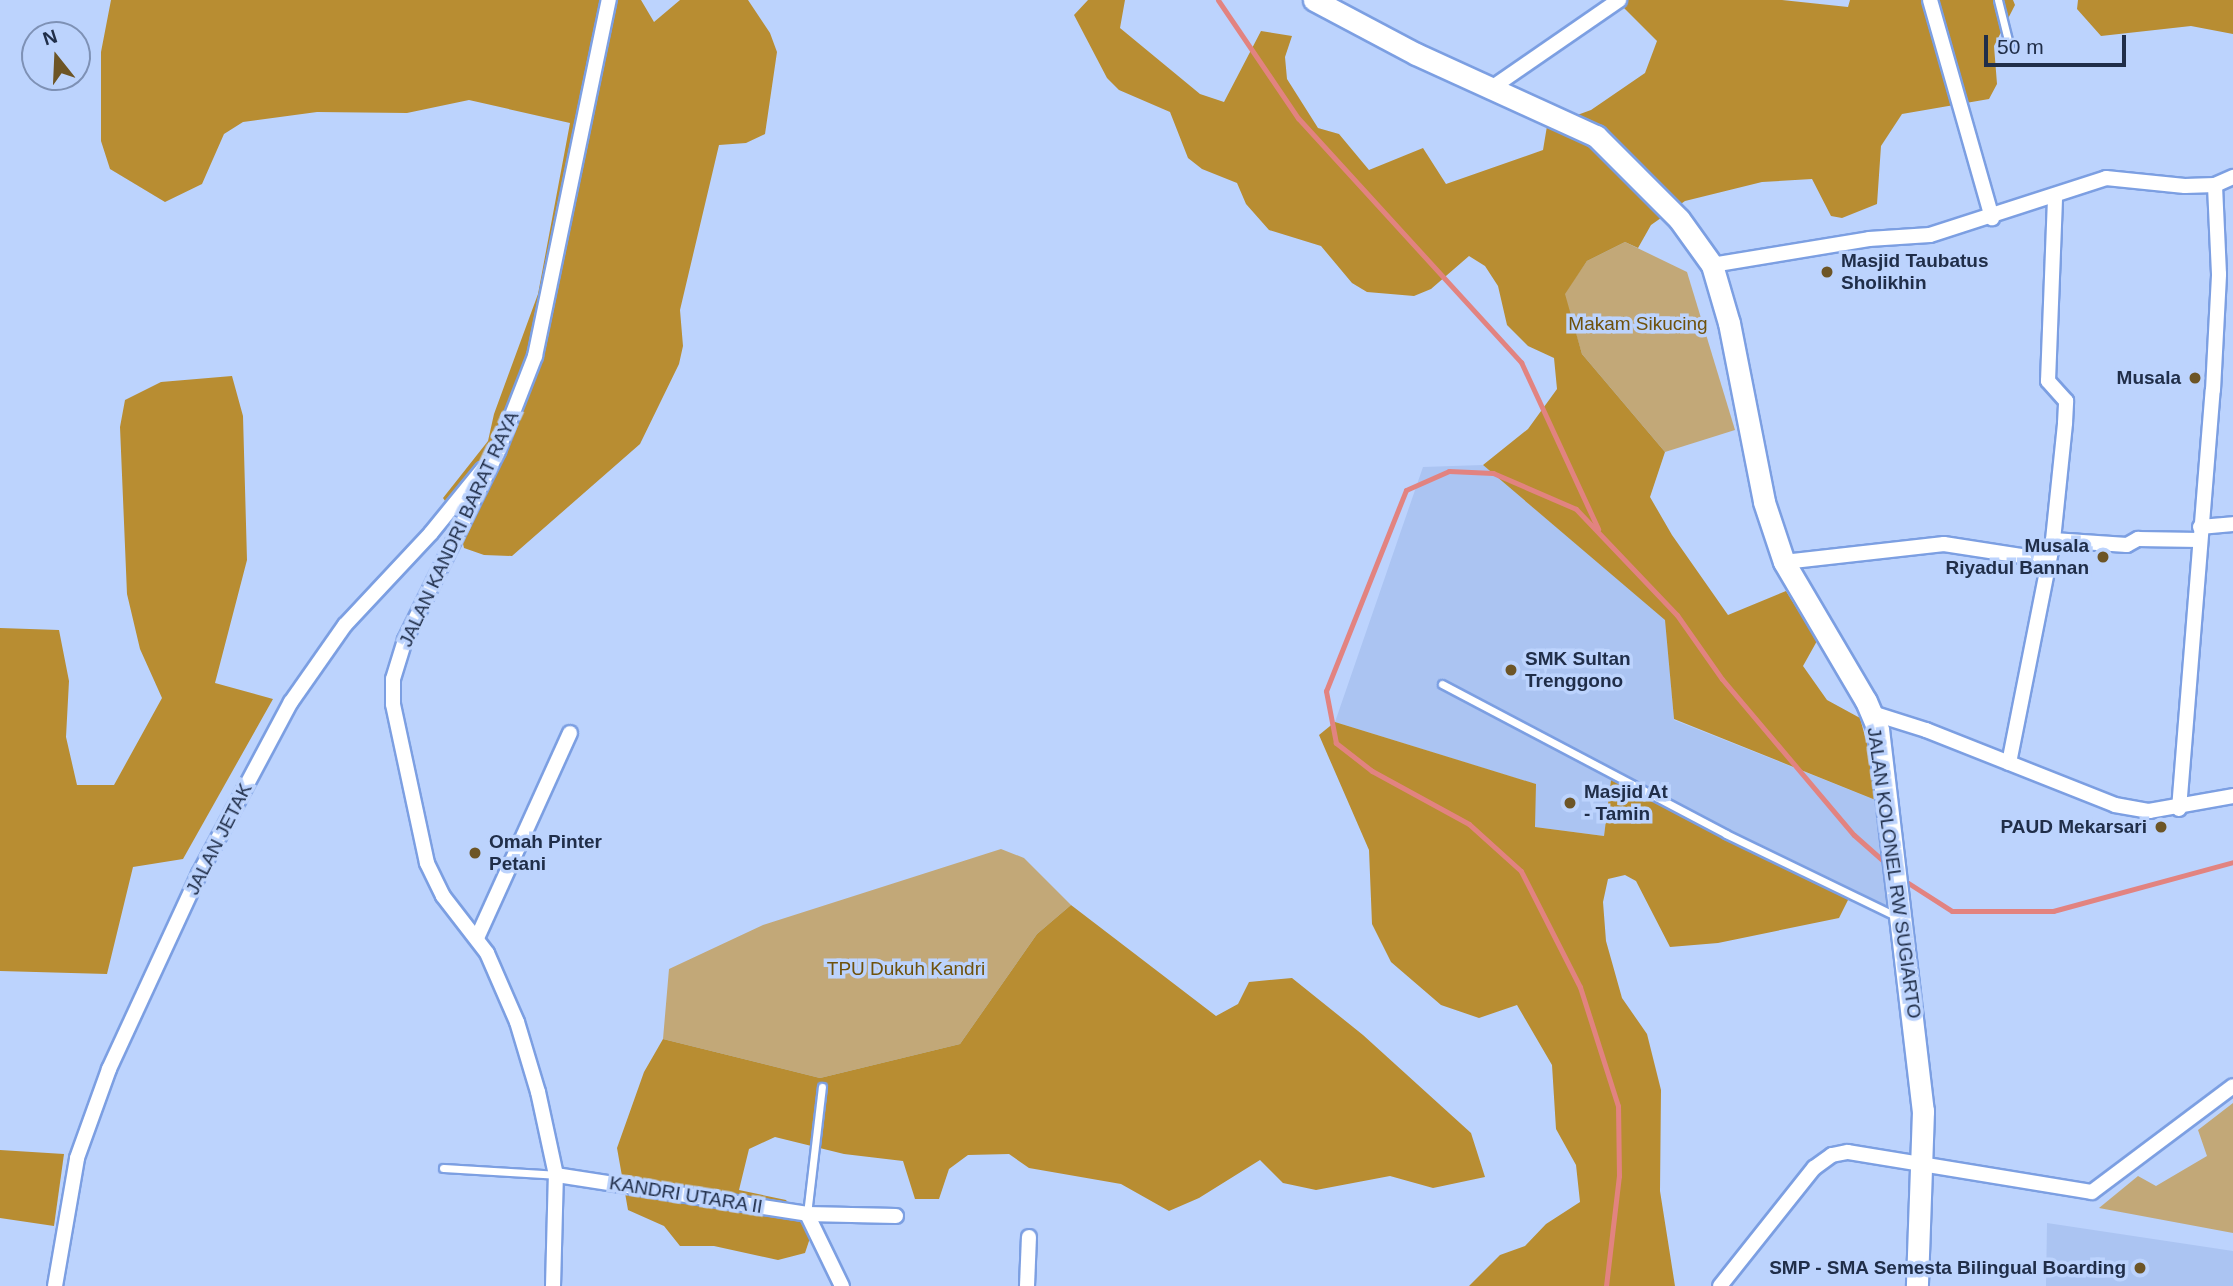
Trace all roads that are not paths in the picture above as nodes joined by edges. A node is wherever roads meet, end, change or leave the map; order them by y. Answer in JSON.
{"nodes":[{"id":1,"x":609,"y":0,"type":"edge"},
{"id":2,"x":1314,"y":0,"type":"edge"},
{"id":3,"x":1619,"y":0,"type":"edge"},
{"id":4,"x":1930,"y":0,"type":"edge"},
{"id":5,"x":1998,"y":0,"type":"edge"},
{"id":6,"x":2009,"y":44,"type":"dead end"},
{"id":7,"x":1490,"y":89,"type":"junction"},
{"id":8,"x":2233,"y":177,"type":"edge"},
{"id":9,"x":2215,"y":185,"type":"junction"},
{"id":10,"x":2055,"y":195,"type":"junction"},
{"id":11,"x":1992,"y":218,"type":"junction"},
{"id":12,"x":1712,"y":265,"type":"junction"},
{"id":13,"x":498,"y":451,"type":"junction"},
{"id":14,"x":2233,"y":524,"type":"edge"},
{"id":15,"x":2199,"y":534,"type":"junction"},
{"id":16,"x":2053,"y":540,"type":"junction"},
{"id":17,"x":2047,"y":560,"type":"junction"},
{"id":18,"x":1784,"y":562,"type":"junction"},
{"id":19,"x":1442,"y":684,"type":"dead end"},
{"id":20,"x":1872,"y":713,"type":"junction"},
{"id":21,"x":570,"y":733,"type":"dead end"},
{"id":22,"x":2010,"y":763,"type":"junction"},
{"id":23,"x":2233,"y":796,"type":"edge"},
{"id":24,"x":2179,"y":809,"type":"junction"},
{"id":25,"x":1903,"y":919,"type":"junction"},
{"id":26,"x":477,"y":939,"type":"junction"},
{"id":27,"x":2233,"y":1086,"type":"edge"},
{"id":28,"x":822,"y":1087,"type":"dead end"},
{"id":29,"x":1924,"y":1163,"type":"junction"},
{"id":30,"x":443,"y":1168,"type":"dead end"},
{"id":31,"x":556,"y":1175,"type":"junction"},
{"id":32,"x":896,"y":1216,"type":"dead end"},
{"id":33,"x":809,"y":1218,"type":"junction"},
{"id":34,"x":1029,"y":1237,"type":"dead end"},
{"id":35,"x":55,"y":1286,"type":"edge"},
{"id":36,"x":553,"y":1286,"type":"edge"},
{"id":37,"x":842,"y":1286,"type":"edge"},
{"id":38,"x":1027,"y":1286,"type":"edge"},
{"id":39,"x":1720,"y":1286,"type":"edge"},
{"id":40,"x":1917,"y":1286,"type":"edge"}],
"edges":[{"from":1,"to":13,"type":"street","name":"JALAN KANDRI BARAT RAYA"},
{"from":2,"to":7,"type":"main road","name":"JALAN KOLONEL RW SUGIARTO"},
{"from":3,"to":7,"type":"street"},
{"from":4,"to":11,"type":"street"},
{"from":5,"to":6,"type":"lane"},
{"from":7,"to":12,"type":"main road","name":"JALAN KOLONEL RW SUGIARTO"},
{"from":8,"to":9,"type":"street"},
{"from":9,"to":10,"type":"street"},
{"from":9,"to":15,"type":"street"},
{"from":10,"to":11,"type":"street"},
{"from":10,"to":16,"type":"street"},
{"from":11,"to":12,"type":"street"},
{"from":12,"to":18,"type":"main road","name":"JALAN KOLONEL RW SUGIARTO"},
{"from":13,"to":26,"type":"street","name":"JALAN KANDRI BARAT RAYA"},
{"from":13,"to":35,"type":"street","name":"JALAN JETAK"},
{"from":14,"to":15,"type":"street"},
{"from":15,"to":16,"type":"street"},
{"from":15,"to":24,"type":"street"},
{"from":16,"to":17,"type":"street"},
{"from":17,"to":18,"type":"street"},
{"from":17,"to":22,"type":"street"},
{"from":18,"to":20,"type":"main road","name":"JALAN KOLONEL RW SUGIARTO"},
{"from":19,"to":25,"type":"lane"},
{"from":20,"to":22,"type":"street"},
{"from":20,"to":25,"type":"main road","name":"JALAN KOLONEL RW SUGIARTO"},
{"from":21,"to":26,"type":"street"},
{"from":22,"to":24,"type":"street"},
{"from":23,"to":24,"type":"street"},
{"from":25,"to":29,"type":"main road","name":"JALAN KOLONEL RW SUGIARTO"},
{"from":26,"to":31,"type":"street","name":"JALAN KANDRI BARAT RAYA"},
{"from":27,"to":29,"type":"street"},
{"from":28,"to":33,"type":"lane"},
{"from":29,"to":39,"type":"street"},
{"from":29,"to":40,"type":"main road","name":"JALAN KOLONEL RW SUGIARTO"},
{"from":30,"to":31,"type":"lane"},
{"from":31,"to":33,"type":"street","name":"KANDRI UTARA II"},
{"from":31,"to":36,"type":"street","name":"JALAN KANDRI BARAT RAYA"},
{"from":32,"to":33,"type":"street","name":"KANDRI UTARA II"},
{"from":33,"to":37,"type":"street"},
{"from":34,"to":38,"type":"street"}]}
